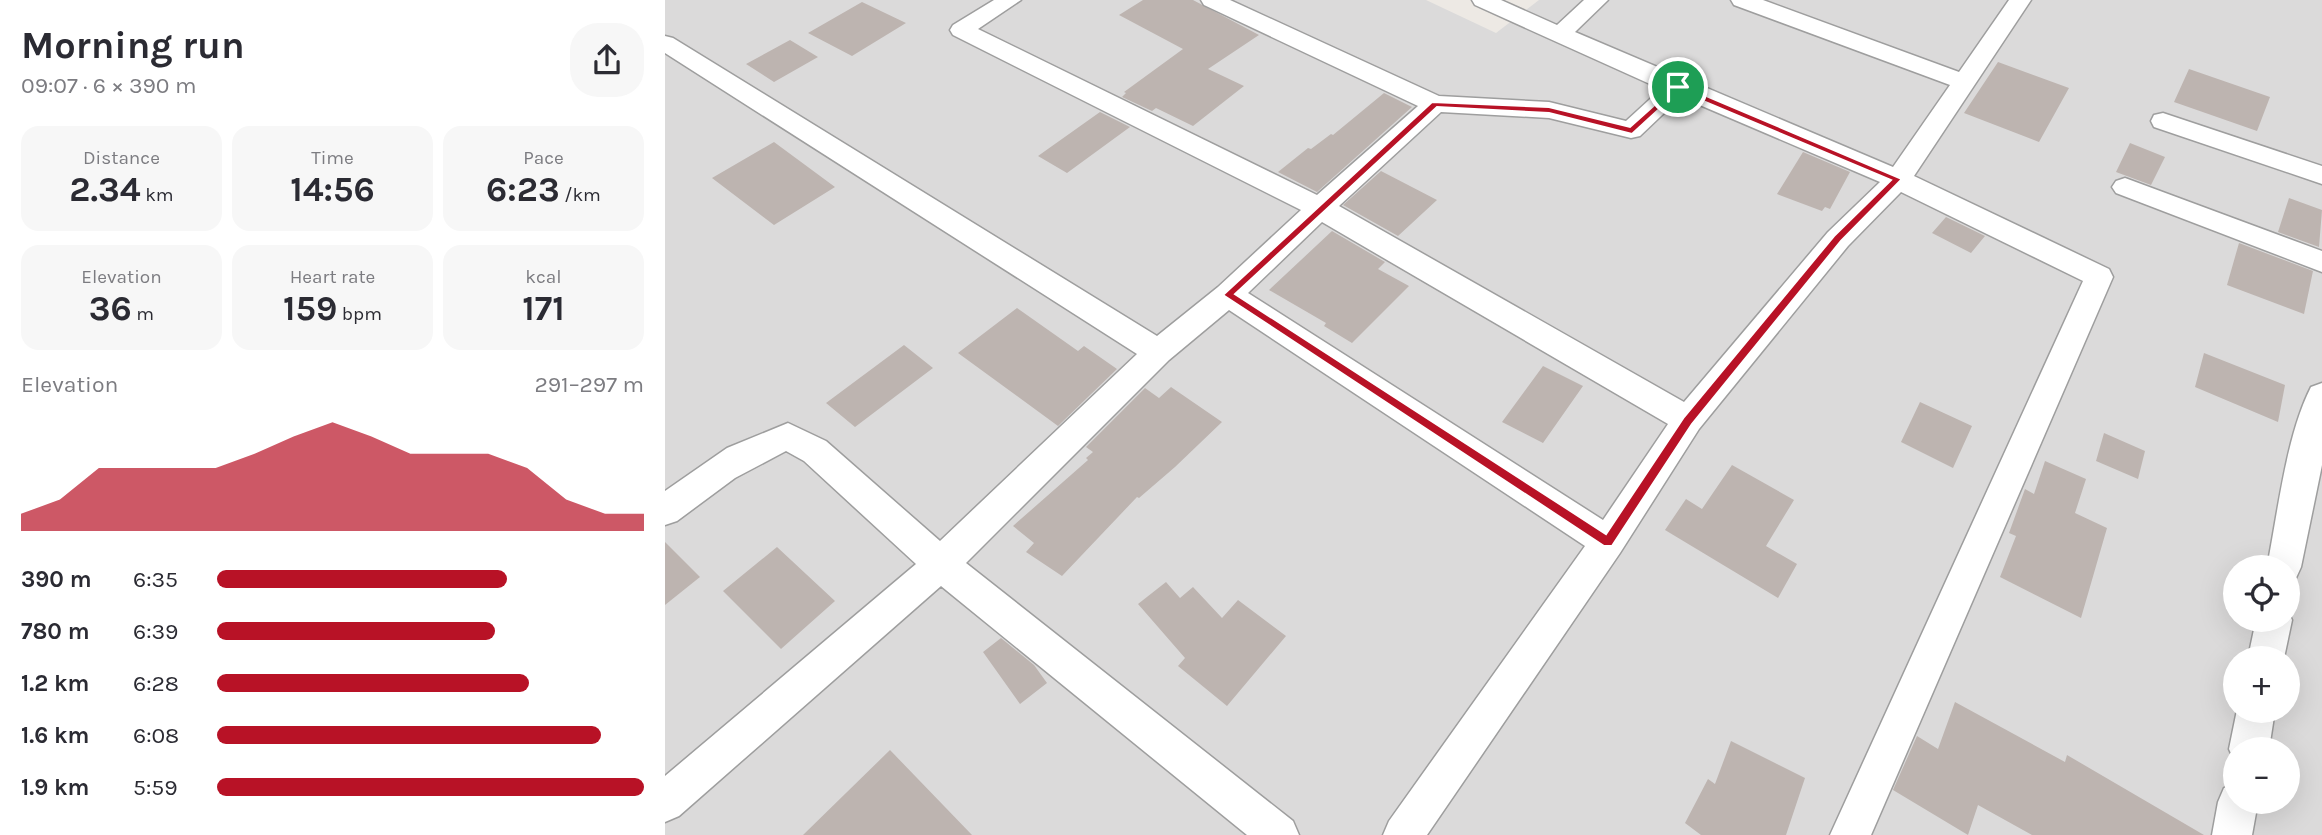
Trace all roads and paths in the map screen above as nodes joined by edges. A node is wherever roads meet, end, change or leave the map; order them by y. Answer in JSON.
{"nodes":[{"id":1,"x":1010,"y":0,"type":"edge"},
{"id":2,"x":1212,"y":0,"type":"edge"},
{"id":3,"x":1483,"y":0,"type":"edge"},
{"id":4,"x":1597,"y":0,"type":"edge"},
{"id":5,"x":1742,"y":0,"type":"edge"},
{"id":6,"x":2020,"y":0,"type":"edge"},
{"id":7,"x":1559,"y":35,"type":"junction"},
{"id":8,"x":665,"y":43,"type":"edge"},
{"id":9,"x":1964,"y":82,"type":"junction"},
{"id":10,"x":1678,"y":87,"type":"junction"},
{"id":11,"x":1435,"y":104,"type":"junction"},
{"id":12,"x":2163,"y":121,"type":"dead end"},
{"id":13,"x":2322,"y":175,"type":"edge"},
{"id":14,"x":1898,"y":179,"type":"junction"},
{"id":15,"x":2125,"y":187,"type":"dead end"},
{"id":16,"x":1320,"y":208,"type":"junction"},
{"id":17,"x":2322,"y":262,"type":"edge"},
{"id":18,"x":1228,"y":295,"type":"junction"},
{"id":19,"x":1158,"y":352,"type":"junction"},
{"id":20,"x":2322,"y":396,"type":"edge"},
{"id":21,"x":1688,"y":420,"type":"junction"},
{"id":22,"x":2315,"y":448,"type":"edge"},
{"id":23,"x":665,"y":510,"type":"edge"},
{"id":24,"x":1608,"y":542,"type":"junction"},
{"id":25,"x":2287,"y":555,"type":"edge"},
{"id":26,"x":941,"y":564,"type":"junction"},
{"id":27,"x":665,"y":802,"type":"edge"},
{"id":28,"x":2236,"y":814,"type":"edge"},
{"id":29,"x":1279,"y":835,"type":"edge"},
{"id":30,"x":1403,"y":835,"type":"edge"},
{"id":31,"x":1850,"y":835,"type":"edge"},
{"id":32,"x":2232,"y":835,"type":"edge"}],
"edges":[{"from":1,"to":16,"type":"street"},
{"from":2,"to":11,"type":"street"},
{"from":3,"to":7,"type":"street"},
{"from":4,"to":7,"type":"street"},
{"from":5,"to":9,"type":"street"},
{"from":6,"to":9,"type":"street"},
{"from":7,"to":10,"type":"street"},
{"from":8,"to":19,"type":"street"},
{"from":9,"to":14,"type":"street"},
{"from":10,"to":11,"type":"street"},
{"from":10,"to":14,"type":"street"},
{"from":11,"to":16,"type":"street"},
{"from":12,"to":13,"type":"street"},
{"from":14,"to":21,"type":"street"},
{"from":14,"to":31,"type":"street"},
{"from":15,"to":17,"type":"street"},
{"from":16,"to":18,"type":"street"},
{"from":16,"to":21,"type":"street"},
{"from":18,"to":19,"type":"street"},
{"from":18,"to":24,"type":"street"},
{"from":19,"to":26,"type":"street"},
{"from":20,"to":22,"type":"street"},
{"from":21,"to":24,"type":"street"},
{"from":22,"to":25,"type":"street"},
{"from":23,"to":26,"type":"street"},
{"from":24,"to":30,"type":"street"},
{"from":26,"to":27,"type":"street"},
{"from":26,"to":29,"type":"street"},
{"from":28,"to":32,"type":"street"}]}
